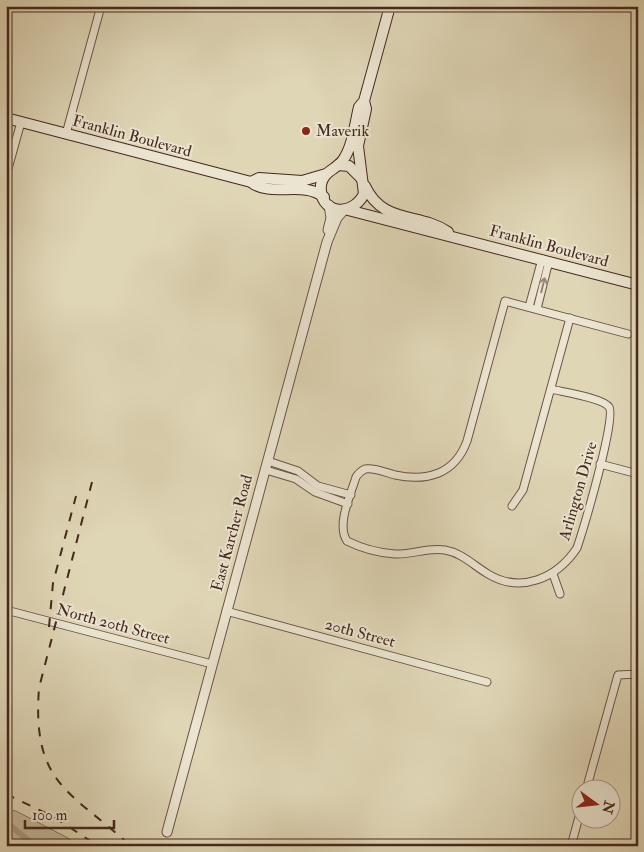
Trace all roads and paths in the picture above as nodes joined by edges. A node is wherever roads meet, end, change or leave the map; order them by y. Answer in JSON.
{"nodes":[{"id":1,"x":101,"y":6,"type":"edge"},
{"id":2,"x":390,"y":6,"type":"edge"},
{"id":3,"x":364,"y":101,"type":"junction"},
{"id":4,"x":6,"y":118,"type":"edge"},
{"id":5,"x":21,"y":122,"type":"junction"},
{"id":6,"x":66,"y":134,"type":"junction"},
{"id":7,"x":338,"y":165,"type":"junction"},
{"id":8,"x":326,"y":174,"type":"junction"},
{"id":9,"x":6,"y":176,"type":"edge"},
{"id":10,"x":250,"y":182,"type":"junction"},
{"id":11,"x":363,"y":182,"type":"junction"},
{"id":12,"x":326,"y":201,"type":"junction"},
{"id":13,"x":346,"y":210,"type":"junction"},
{"id":14,"x":453,"y":236,"type":"junction"},
{"id":15,"x":327,"y":242,"type":"junction"},
{"id":16,"x":546,"y":260,"type":"junction"},
{"id":17,"x":638,"y":285,"type":"edge"},
{"id":18,"x":529,"y":307,"type":"junction"},
{"id":19,"x":537,"y":309,"type":"junction"},
{"id":20,"x":570,"y":318,"type":"junction"},
{"id":21,"x":628,"y":334,"type":"dead end"},
{"id":22,"x":551,"y":388,"type":"junction"},
{"id":23,"x":600,"y":464,"type":"junction"},
{"id":24,"x":267,"y":466,"type":"junction"},
{"id":25,"x":638,"y":474,"type":"edge"},
{"id":26,"x":350,"y":495,"type":"junction"},
{"id":27,"x":348,"y":504,"type":"junction"},
{"id":28,"x":512,"y":506,"type":"dead end"},
{"id":29,"x":553,"y":574,"type":"junction"},
{"id":30,"x":560,"y":594,"type":"dead end"},
{"id":31,"x":6,"y":610,"type":"edge"},
{"id":32,"x":226,"y":611,"type":"junction"},
{"id":33,"x":212,"y":664,"type":"junction"},
{"id":34,"x":638,"y":674,"type":"edge"},
{"id":35,"x":487,"y":682,"type":"dead end"},
{"id":36,"x":589,"y":780,"type":"edge"},
{"id":37,"x":575,"y":830,"type":"edge"},
{"id":38,"x":167,"y":832,"type":"dead end"},
{"id":39,"x":638,"y":843,"type":"edge"},
{"id":40,"x":571,"y":846,"type":"edge"},
{"id":41,"x":635,"y":846,"type":"edge"}],
"edges":[{"from":1,"to":6,"type":"street"},
{"from":2,"to":3,"type":"main road"},
{"from":3,"to":7,"type":"main road"},
{"from":3,"to":11,"type":"main road"},
{"from":4,"to":5,"type":"main road","name":"Franklin Boulevard"},
{"from":5,"to":6,"type":"main road","name":"Franklin Boulevard"},
{"from":5,"to":9,"type":"street"},
{"from":6,"to":10,"type":"main road","name":"Franklin Boulevard"},
{"from":7,"to":8,"type":"main road","name":"Franklin Boulevard"},
{"from":7,"to":11,"type":"main road","name":"Franklin Boulevard"},
{"from":8,"to":10,"type":"main road","name":"Franklin Boulevard"},
{"from":8,"to":12,"type":"main road"},
{"from":10,"to":12,"type":"main road","name":"Franklin Boulevard"},
{"from":11,"to":13,"type":"main road"},
{"from":11,"to":14,"type":"main road","name":"Franklin Boulevard"},
{"from":12,"to":13,"type":"main road","name":"Franklin Boulevard"},
{"from":12,"to":15,"type":"street"},
{"from":13,"to":14,"type":"main road","name":"Franklin Boulevard"},
{"from":13,"to":15,"type":"street"},
{"from":14,"to":16,"type":"main road","name":"Franklin Boulevard"},
{"from":15,"to":24,"type":"street","name":"East Karcher Road"},
{"from":16,"to":17,"type":"main road","name":"Franklin Boulevard"},
{"from":16,"to":18,"type":"street"},
{"from":19,"to":16,"type":"street","one_way":true},
{"from":18,"to":19,"type":"street","name":"Arlington Drive"},
{"from":18,"to":26,"type":"street","name":"Arlington Drive"},
{"from":19,"to":20,"type":"street","name":"Arlington Drive"},
{"from":20,"to":21,"type":"street","name":"Arlington Drive"},
{"from":20,"to":22,"type":"street"},
{"from":22,"to":23,"type":"street","name":"Arlington Drive"},
{"from":22,"to":28,"type":"street"},
{"from":23,"to":25,"type":"street"},
{"from":23,"to":29,"type":"street","name":"Arlington Drive"},
{"from":24,"to":26,"type":"street"},
{"from":24,"to":27,"type":"street"},
{"from":24,"to":32,"type":"street","name":"East Karcher Road"},
{"from":26,"to":27,"type":"street","name":"Arlington Drive"},
{"from":27,"to":29,"type":"street","name":"Arlington Drive"},
{"from":29,"to":30,"type":"street"},
{"from":31,"to":33,"type":"street","name":"North 20th Street"},
{"from":32,"to":33,"type":"street","name":"East Karcher Road"},
{"from":32,"to":35,"type":"street","name":"20th Street"},
{"from":33,"to":38,"type":"street","name":"East Karcher Road"},
{"from":34,"to":36,"type":"street"},
{"from":37,"to":40,"type":"street"},
{"from":39,"to":41,"type":"street"}]}
